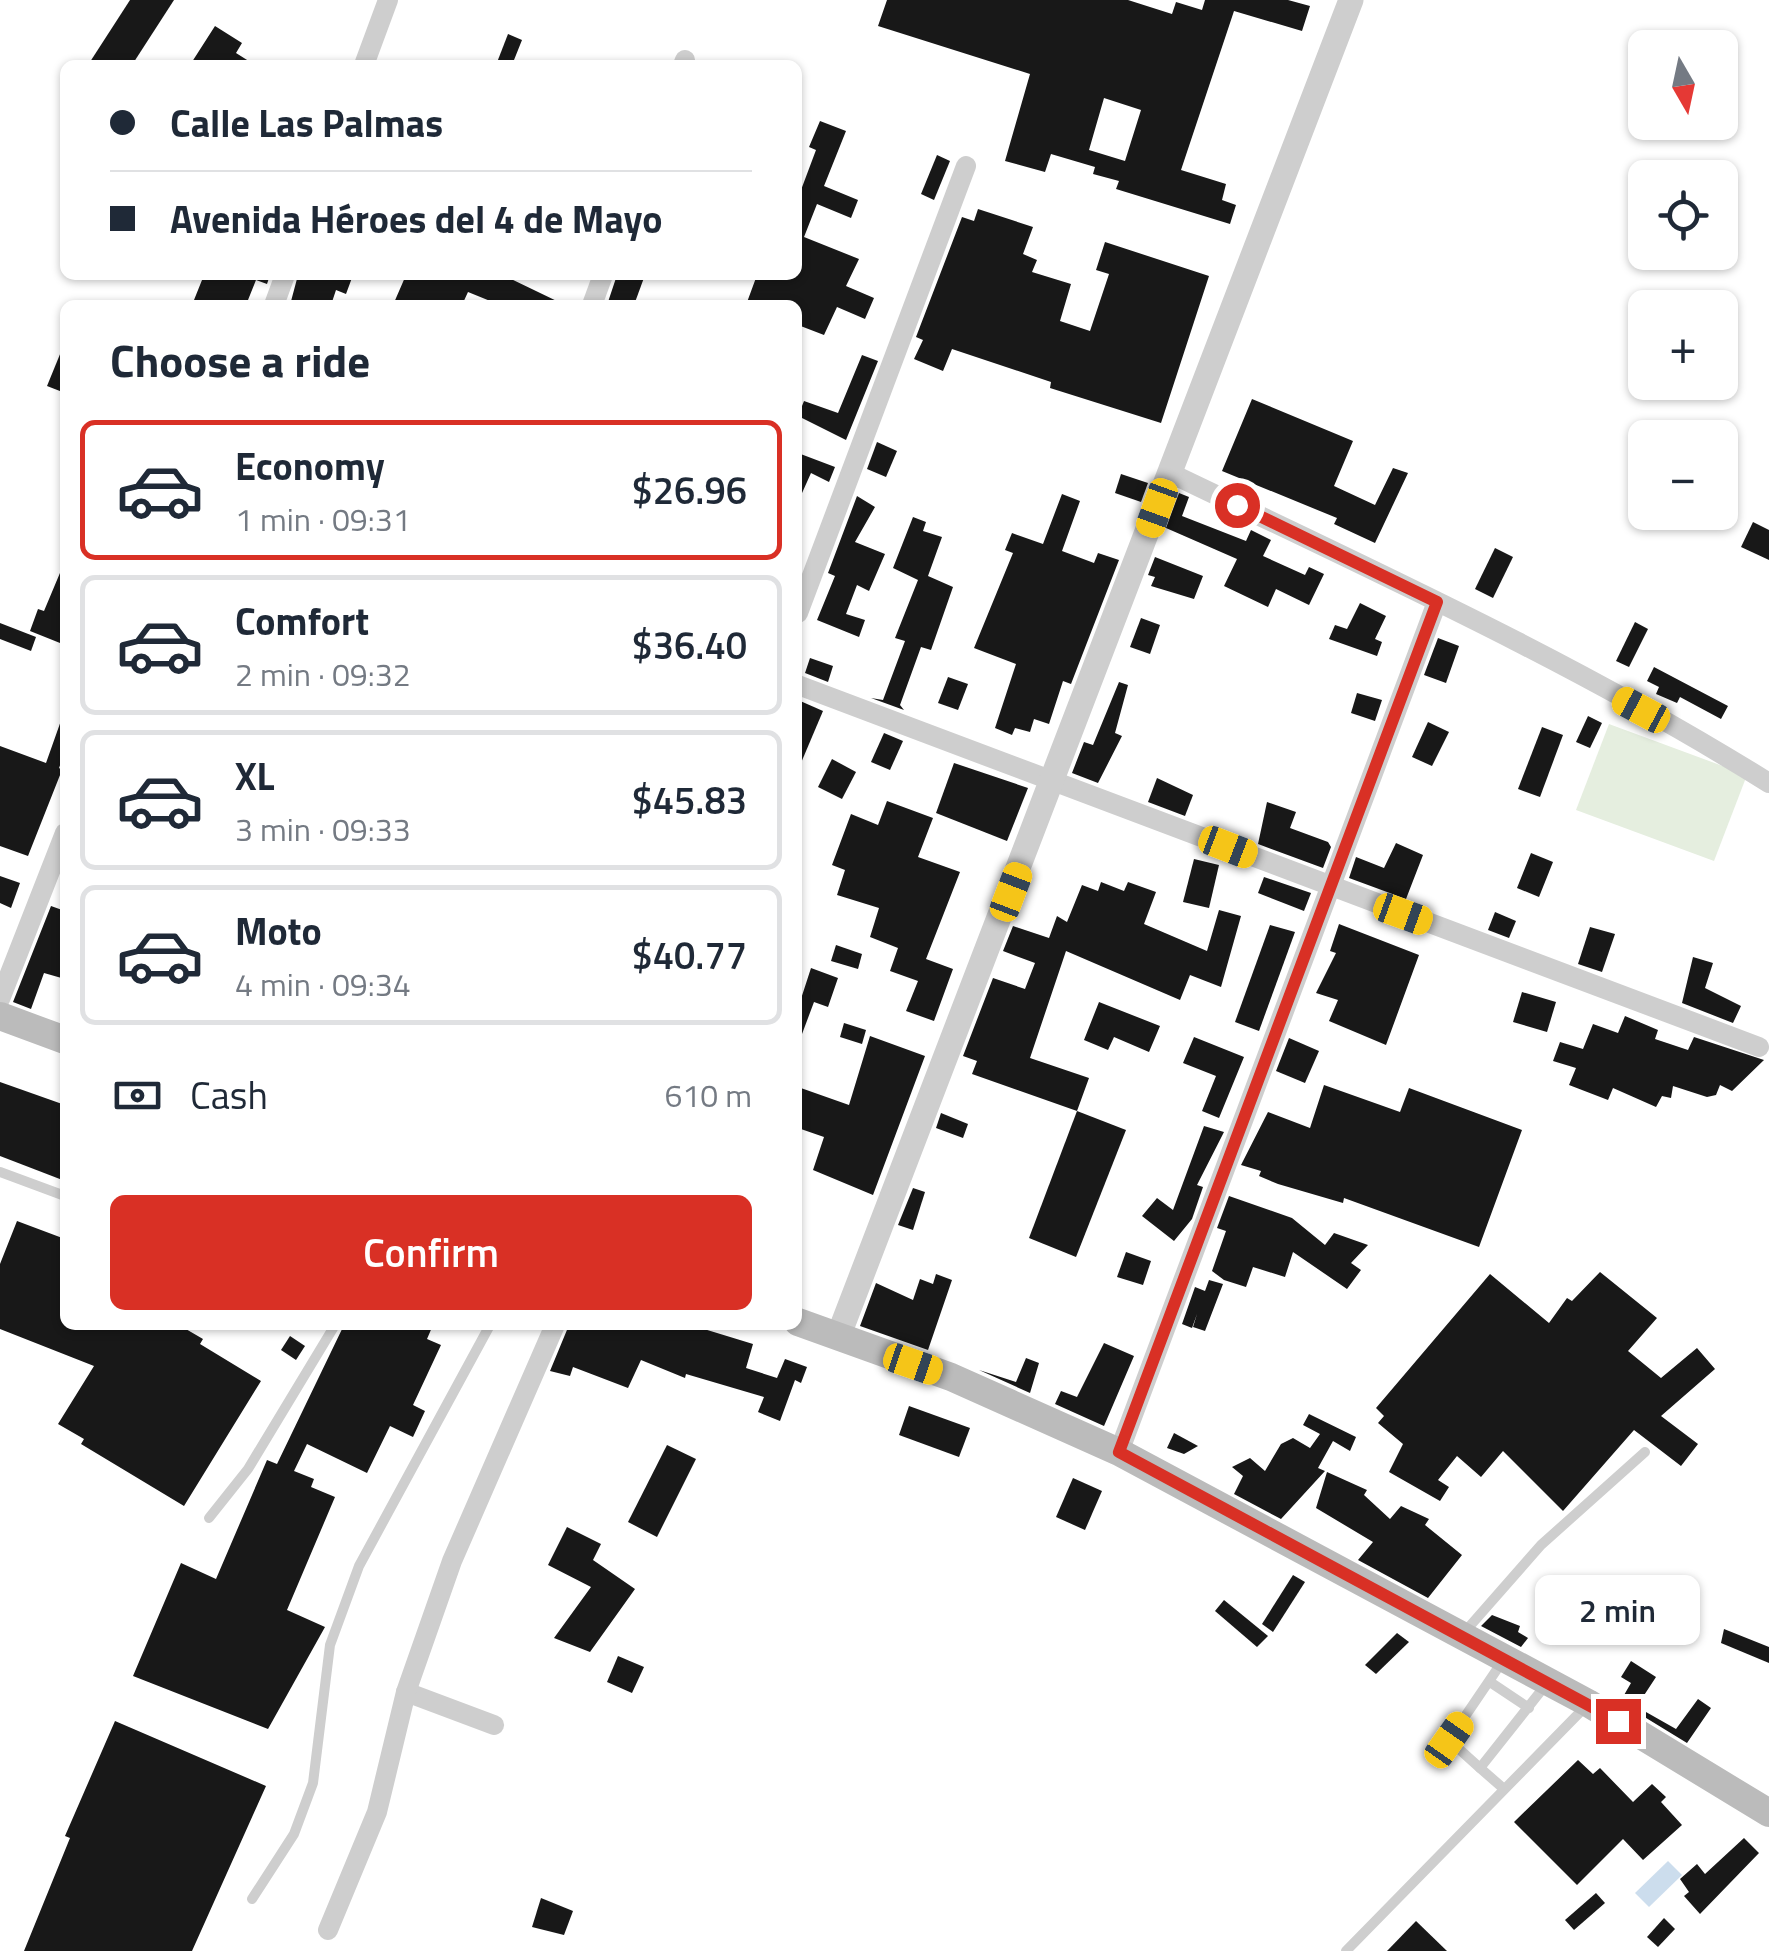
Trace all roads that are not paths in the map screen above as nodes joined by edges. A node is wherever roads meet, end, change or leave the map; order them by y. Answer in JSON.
{"nodes":[{"id":1,"x":388,"y":0,"type":"edge"},
{"id":2,"x":1351,"y":0,"type":"edge"},
{"id":3,"x":366,"y":60,"type":"edge"},
{"id":4,"x":966,"y":166,"type":"dead end"},
{"id":5,"x":1170,"y":473,"type":"junction"},
{"id":6,"x":1437,"y":602,"type":"junction"},
{"id":7,"x":802,"y":603,"type":"edge"},
{"id":8,"x":802,"y":687,"type":"edge"},
{"id":9,"x":1054,"y":780,"type":"junction"},
{"id":10,"x":1769,"y":784,"type":"edge"},
{"id":11,"x":60,"y":846,"type":"edge"},
{"id":12,"x":1332,"y":888,"type":"junction"},
{"id":13,"x":0,"y":998,"type":"edge"},
{"id":14,"x":0,"y":1016,"type":"edge"},
{"id":15,"x":60,"y":1038,"type":"edge"},
{"id":16,"x":1759,"y":1046,"type":"dead end"},
{"id":17,"x":0,"y":1172,"type":"edge"},
{"id":18,"x":60,"y":1194,"type":"edge"},
{"id":19,"x":802,"y":1324,"type":"edge"},
{"id":20,"x":332,"y":1330,"type":"edge"},
{"id":21,"x":487,"y":1330,"type":"edge"},
{"id":22,"x":553,"y":1330,"type":"edge"},
{"id":23,"x":838,"y":1338,"type":"junction"},
{"id":24,"x":1119,"y":1452,"type":"junction"},
{"id":25,"x":1645,"y":1452,"type":"dead end"},
{"id":26,"x":209,"y":1518,"type":"dead end"},
{"id":27,"x":1461,"y":1636,"type":"junction"},
{"id":28,"x":1497,"y":1670,"type":"junction"},
{"id":29,"x":1548,"y":1682,"type":"junction"},
{"id":30,"x":406,"y":1692,"type":"junction"},
{"id":31,"x":1588,"y":1703,"type":"junction"},
{"id":32,"x":1529,"y":1708,"type":"junction"},
{"id":33,"x":494,"y":1725,"type":"dead end"},
{"id":34,"x":1480,"y":1768,"type":"junction"},
{"id":35,"x":1504,"y":1789,"type":"junction"},
{"id":36,"x":1769,"y":1813,"type":"edge"},
{"id":37,"x":252,"y":1899,"type":"dead end"},
{"id":38,"x":328,"y":1930,"type":"dead end"},
{"id":39,"x":1346,"y":1951,"type":"edge"}],
"edges":[{"from":1,"to":3,"type":"street"},
{"from":2,"to":5,"type":"street"},
{"from":4,"to":7,"type":"street"},
{"from":5,"to":6,"type":"street"},
{"from":5,"to":9,"type":"street"},
{"from":6,"to":10,"type":"street"},
{"from":6,"to":12,"type":"street"},
{"from":8,"to":9,"type":"street"},
{"from":9,"to":12,"type":"street"},
{"from":9,"to":23,"type":"street"},
{"from":11,"to":13,"type":"street"},
{"from":12,"to":16,"type":"street"},
{"from":12,"to":24,"type":"street"},
{"from":14,"to":15,"type":"main road"},
{"from":17,"to":18,"type":"lane"},
{"from":19,"to":23,"type":"main road"},
{"from":20,"to":26,"type":"lane"},
{"from":21,"to":37,"type":"lane"},
{"from":22,"to":30,"type":"street"},
{"from":23,"to":24,"type":"main road"},
{"from":24,"to":27,"type":"main road"},
{"from":25,"to":27,"type":"lane"},
{"from":27,"to":28,"type":"main road"},
{"from":28,"to":29,"type":"main road"},
{"from":28,"to":32,"type":"lane"},
{"from":28,"to":34,"type":"lane"},
{"from":29,"to":31,"type":"main road"},
{"from":29,"to":32,"type":"lane"},
{"from":30,"to":33,"type":"street"},
{"from":30,"to":38,"type":"street"},
{"from":31,"to":35,"type":"lane"},
{"from":31,"to":36,"type":"main road"},
{"from":32,"to":34,"type":"lane"},
{"from":34,"to":35,"type":"lane"},
{"from":35,"to":39,"type":"lane"}]}
